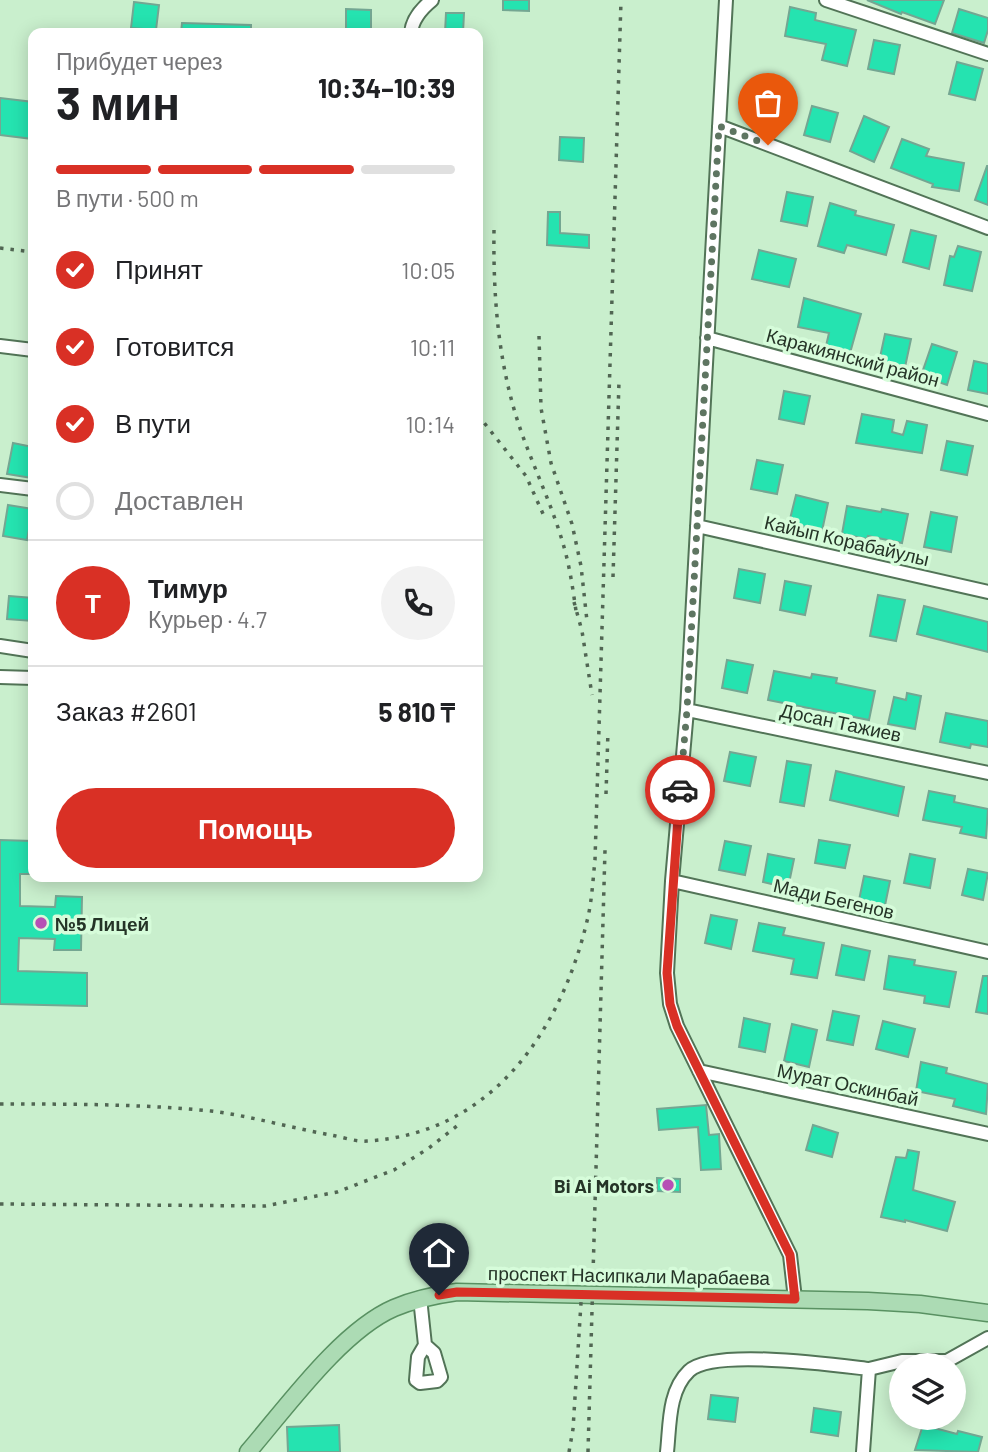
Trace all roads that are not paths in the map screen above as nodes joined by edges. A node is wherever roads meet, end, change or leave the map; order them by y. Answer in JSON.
{"nodes":[{"id":1,"x":432,"y":0,"type":"edge"},
{"id":2,"x":726,"y":0,"type":"edge"},
{"id":3,"x":825,"y":0,"type":"edge"},
{"id":4,"x":412,"y":28,"type":"edge"},
{"id":5,"x":988,"y":54,"type":"edge"},
{"id":6,"x":719,"y":126,"type":"junction"},
{"id":7,"x":988,"y":228,"type":"edge"},
{"id":8,"x":707,"y":338,"type":"junction"},
{"id":9,"x":0,"y":346,"type":"edge"},
{"id":10,"x":28,"y":350,"type":"edge"},
{"id":11,"x":988,"y":414,"type":"edge"},
{"id":12,"x":0,"y":485,"type":"edge"},
{"id":13,"x":28,"y":488,"type":"edge"},
{"id":14,"x":697,"y":526,"type":"junction"},
{"id":15,"x":988,"y":592,"type":"edge"},
{"id":16,"x":0,"y":646,"type":"edge"},
{"id":17,"x":28,"y":650,"type":"edge"},
{"id":18,"x":0,"y":677,"type":"edge"},
{"id":19,"x":28,"y":678,"type":"edge"},
{"id":20,"x":687,"y":710,"type":"junction"},
{"id":21,"x":988,"y":773,"type":"edge"},
{"id":22,"x":672,"y":881,"type":"junction"},
{"id":23,"x":988,"y":952,"type":"edge"},
{"id":24,"x":699,"y":1071,"type":"junction"},
{"id":25,"x":988,"y":1134,"type":"edge"},
{"id":26,"x":421,"y":1298,"type":"junction"},
{"id":27,"x":795,"y":1299,"type":"junction"},
{"id":28,"x":988,"y":1313,"type":"edge"},
{"id":29,"x":988,"y":1338,"type":"edge"},
{"id":30,"x":425,"y":1345,"type":"dead end"},
{"id":31,"x":869,"y":1369,"type":"junction"},
{"id":32,"x":248,"y":1452,"type":"edge"},
{"id":33,"x":667,"y":1452,"type":"edge"},
{"id":34,"x":863,"y":1452,"type":"edge"}],
"edges":[{"from":1,"to":4,"type":"street"},
{"from":2,"to":6,"type":"street"},
{"from":3,"to":5,"type":"street"},
{"from":6,"to":7,"type":"street"},
{"from":6,"to":8,"type":"street"},
{"from":8,"to":11,"type":"street","name":"Каракиянский район"},
{"from":8,"to":14,"type":"street"},
{"from":9,"to":10,"type":"street"},
{"from":12,"to":13,"type":"street"},
{"from":14,"to":15,"type":"street","name":"Кайып Корабайулы"},
{"from":14,"to":20,"type":"street"},
{"from":16,"to":17,"type":"street"},
{"from":18,"to":19,"type":"street"},
{"from":20,"to":21,"type":"street","name":"Досан Тажиев"},
{"from":20,"to":22,"type":"street"},
{"from":22,"to":23,"type":"street","name":"Мади Бегенов"},
{"from":22,"to":24,"type":"street"},
{"from":24,"to":25,"type":"street","name":"Мурат Оскинбай"},
{"from":24,"to":27,"type":"street"},
{"from":26,"to":27,"type":"main road","name":"проспект Насипкали Марабаева"},
{"from":26,"to":30,"type":"street"},
{"from":26,"to":32,"type":"main road","name":"проспект Насипкали Марабаева"},
{"from":27,"to":28,"type":"main road","name":"проспект Насипкали Марабаева"},
{"from":29,"to":31,"type":"street"},
{"from":31,"to":33,"type":"street"},
{"from":31,"to":34,"type":"street"}]}
